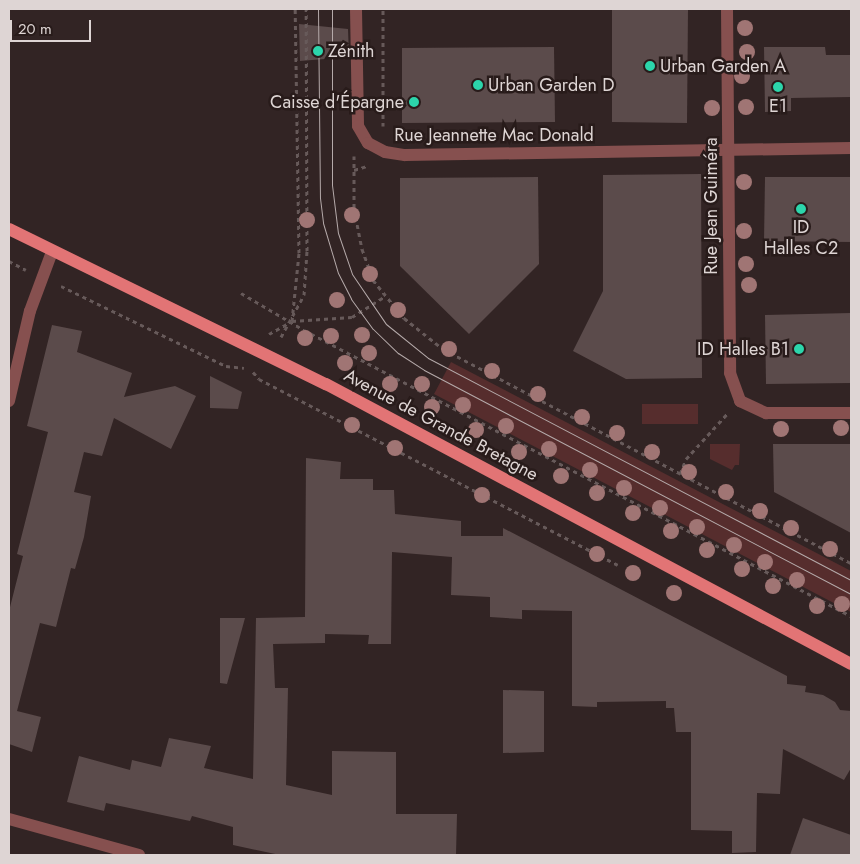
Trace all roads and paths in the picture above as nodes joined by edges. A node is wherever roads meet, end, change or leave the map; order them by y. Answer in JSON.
{"nodes":[{"id":1,"x":296,"y":9,"type":"edge"},
{"id":2,"x":306,"y":9,"type":"edge"},
{"id":3,"x":356,"y":9,"type":"edge"},
{"id":4,"x":383,"y":9,"type":"edge"},
{"id":5,"x":727,"y":9,"type":"edge"},
{"id":6,"x":382,"y":131,"type":"dead end"},
{"id":7,"x":354,"y":146,"type":"dead end"},
{"id":8,"x":851,"y":148,"type":"edge"},
{"id":9,"x":729,"y":151,"type":"junction"},
{"id":10,"x":9,"y":229,"type":"edge"},
{"id":11,"x":52,"y":252,"type":"junction"},
{"id":12,"x":9,"y":261,"type":"edge"},
{"id":13,"x":33,"y":274,"type":"dead end"},
{"id":14,"x":74,"y":292,"type":"dead end"},
{"id":15,"x":240,"y":293,"type":"dead end"},
{"id":16,"x":385,"y":296,"type":"junction"},
{"id":17,"x":292,"y":322,"type":"junction"},
{"id":18,"x":270,"y":331,"type":"dead end"},
{"id":19,"x":281,"y":337,"type":"dead end"},
{"id":20,"x":9,"y":401,"type":"edge"},
{"id":21,"x":736,"y":406,"type":"junction"},
{"id":22,"x":851,"y":413,"type":"edge"},
{"id":23,"x":680,"y":474,"type":"junction"},
{"id":24,"x":851,"y":562,"type":"edge"},
{"id":25,"x":622,"y":567,"type":"dead end"},
{"id":26,"x":851,"y":616,"type":"edge"},
{"id":27,"x":851,"y":664,"type":"edge"},
{"id":28,"x":9,"y":819,"type":"edge"},
{"id":29,"x":135,"y":855,"type":"edge"}],
"edges":[{"from":1,"to":17,"type":"path"},
{"from":2,"to":17,"type":"path"},
{"from":3,"to":9,"type":"street","name":"Rue Jeannette Mac Donald"},
{"from":4,"to":6,"type":"path","name":"Rue Jeannette Mac Donald"},
{"from":5,"to":9,"type":"street","name":"Rue Jean Guiméra"},
{"from":7,"to":16,"type":"path"},
{"from":8,"to":9,"type":"street","name":"Rue Jeannette Mac Donald"},
{"from":9,"to":21,"type":"street","name":"Rue Jean Guiméra"},
{"from":10,"to":11,"type":"main road","name":"Avenue de Grande Bretagne"},
{"from":11,"to":20,"type":"street"},
{"from":11,"to":27,"type":"main road","name":"Avenue de Grande Bretagne"},
{"from":12,"to":13,"type":"path"},
{"from":14,"to":25,"type":"path"},
{"from":15,"to":17,"type":"path"},
{"from":16,"to":17,"type":"path"},
{"from":16,"to":23,"type":"path"},
{"from":17,"to":18,"type":"path"},
{"from":17,"to":19,"type":"path"},
{"from":17,"to":26,"type":"path"},
{"from":21,"to":22,"type":"street"},
{"from":21,"to":23,"type":"path"},
{"from":23,"to":24,"type":"path"},
{"from":28,"to":29,"type":"street"}]}
